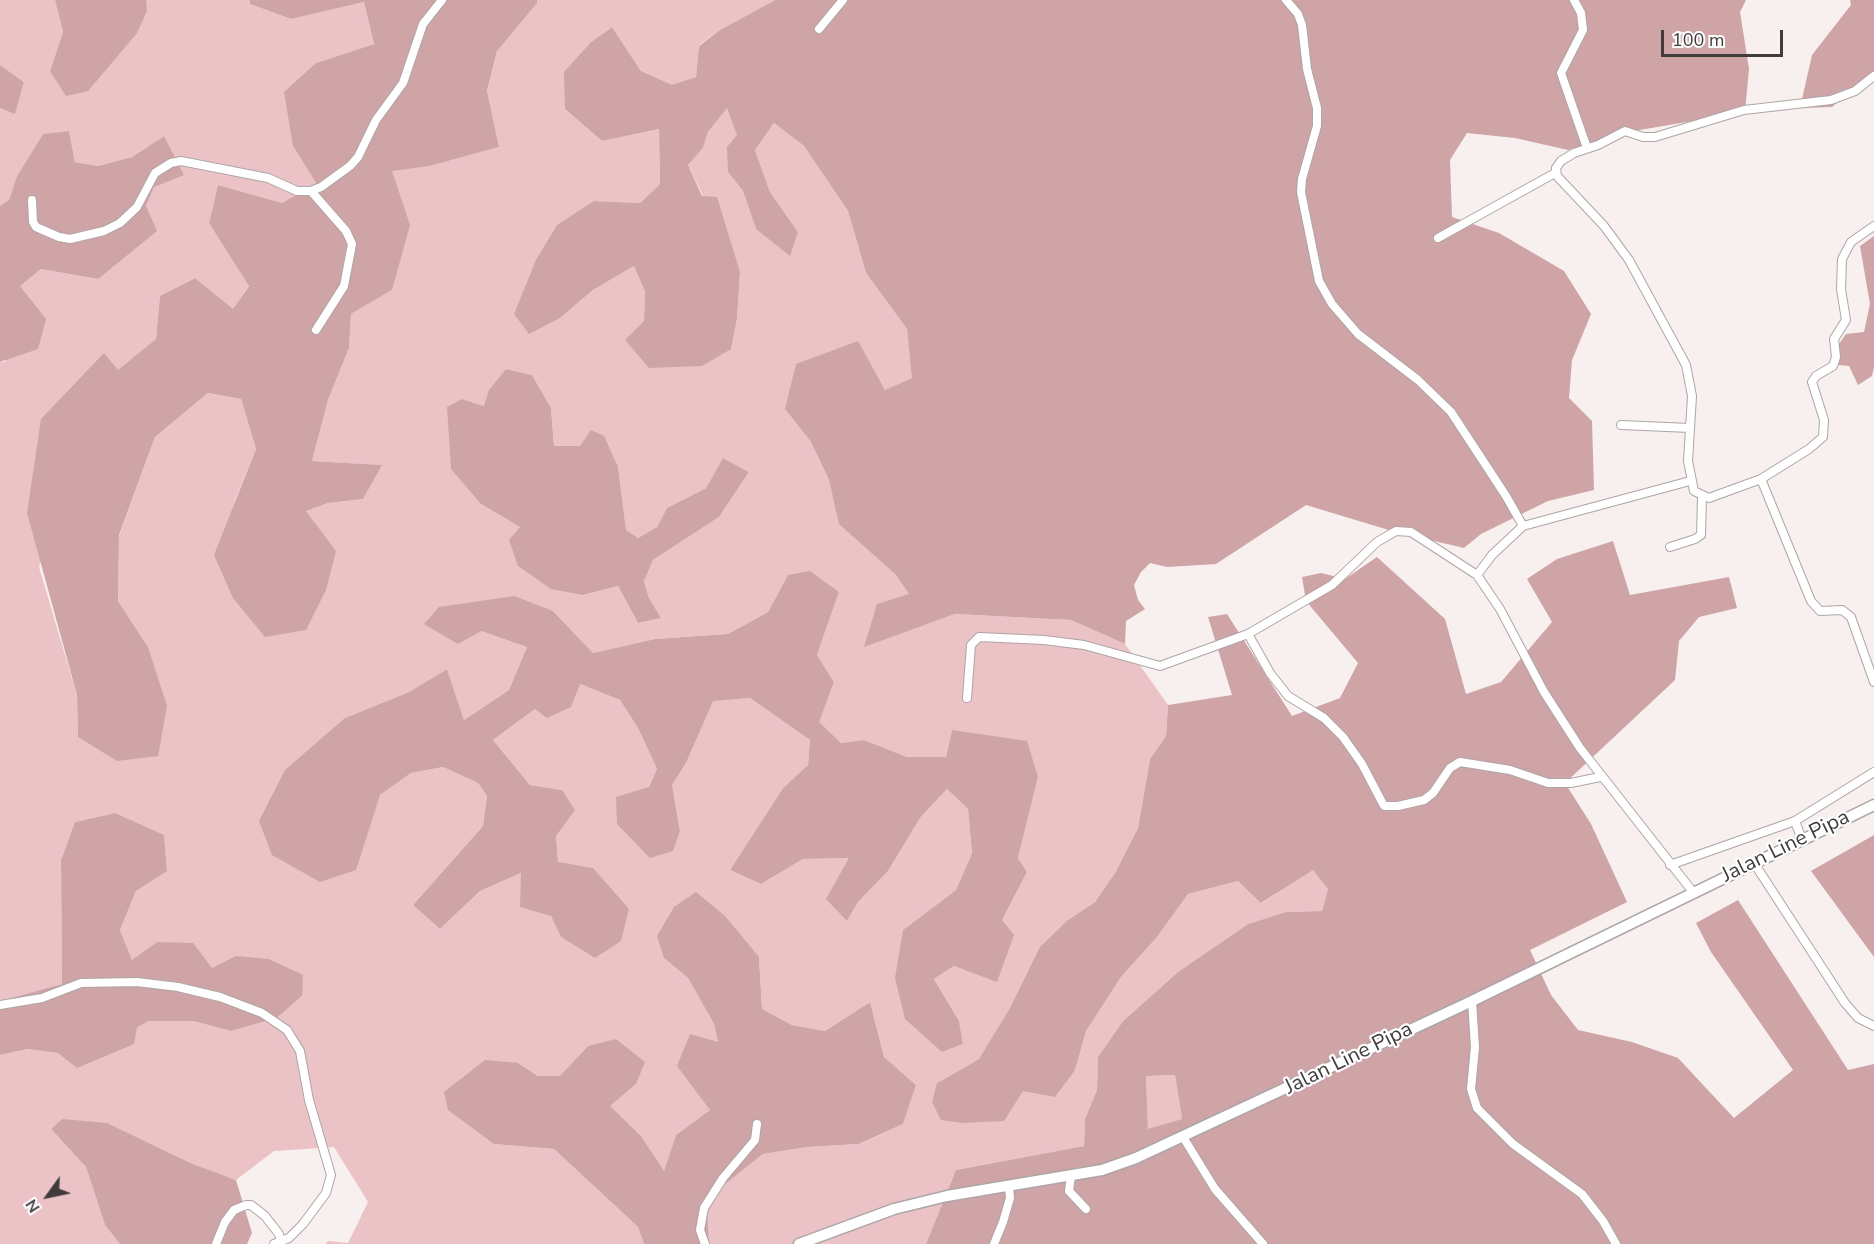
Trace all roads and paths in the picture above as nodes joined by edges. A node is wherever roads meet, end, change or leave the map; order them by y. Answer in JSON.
{"nodes":[{"id":1,"x":442,"y":0,"type":"edge"},
{"id":2,"x":843,"y":0,"type":"edge"},
{"id":3,"x":1286,"y":0,"type":"edge"},
{"id":4,"x":1574,"y":0,"type":"edge"},
{"id":5,"x":819,"y":29,"type":"dead end"},
{"id":6,"x":1874,"y":76,"type":"edge"},
{"id":7,"x":1587,"y":148,"type":"junction"},
{"id":8,"x":1555,"y":173,"type":"junction"},
{"id":9,"x":311,"y":191,"type":"junction"},
{"id":10,"x":32,"y":200,"type":"dead end"},
{"id":11,"x":1874,"y":226,"type":"edge"},
{"id":12,"x":1438,"y":238,"type":"dead end"},
{"id":13,"x":316,"y":330,"type":"dead end"},
{"id":14,"x":1621,"y":425,"type":"dead end"},
{"id":15,"x":1690,"y":428,"type":"junction"},
{"id":16,"x":1761,"y":478,"type":"junction"},
{"id":17,"x":1690,"y":481,"type":"junction"},
{"id":18,"x":1702,"y":497,"type":"junction"},
{"id":19,"x":1523,"y":526,"type":"junction"},
{"id":20,"x":1670,"y":547,"type":"dead end"},
{"id":21,"x":1477,"y":575,"type":"junction"},
{"id":22,"x":1248,"y":634,"type":"junction"},
{"id":23,"x":1874,"y":682,"type":"edge"},
{"id":24,"x":967,"y":698,"type":"dead end"},
{"id":25,"x":1874,"y":772,"type":"edge"},
{"id":26,"x":1600,"y":777,"type":"junction"},
{"id":27,"x":1874,"y":805,"type":"edge"},
{"id":28,"x":1795,"y":821,"type":"junction"},
{"id":29,"x":1802,"y":840,"type":"junction"},
{"id":30,"x":1754,"y":863,"type":"junction"},
{"id":31,"x":1670,"y":865,"type":"junction"},
{"id":32,"x":1693,"y":892,"type":"junction"},
{"id":33,"x":1472,"y":1001,"type":"junction"},
{"id":34,"x":0,"y":1005,"type":"edge"},
{"id":35,"x":1874,"y":1026,"type":"edge"},
{"id":36,"x":757,"y":1124,"type":"dead end"},
{"id":37,"x":1183,"y":1137,"type":"junction"},
{"id":38,"x":1071,"y":1176,"type":"junction"},
{"id":39,"x":1009,"y":1186,"type":"junction"},
{"id":40,"x":1086,"y":1209,"type":"dead end"},
{"id":41,"x":278,"y":1243,"type":"edge"},
{"id":42,"x":216,"y":1244,"type":"edge"},
{"id":43,"x":705,"y":1244,"type":"edge"},
{"id":44,"x":799,"y":1244,"type":"edge"},
{"id":45,"x":994,"y":1244,"type":"edge"},
{"id":46,"x":1263,"y":1244,"type":"edge"},
{"id":47,"x":1617,"y":1244,"type":"edge"}],
"edges":[{"from":1,"to":9,"type":"street"},
{"from":2,"to":5,"type":"street"},
{"from":3,"to":19,"type":"street"},
{"from":4,"to":7,"type":"street"},
{"from":6,"to":7,"type":"street"},
{"from":7,"to":8,"type":"street"},
{"from":8,"to":12,"type":"street"},
{"from":8,"to":15,"type":"street"},
{"from":9,"to":10,"type":"street"},
{"from":9,"to":13,"type":"street"},
{"from":11,"to":16,"type":"street"},
{"from":14,"to":15,"type":"street"},
{"from":15,"to":17,"type":"street"},
{"from":16,"to":18,"type":"street"},
{"from":16,"to":23,"type":"street"},
{"from":17,"to":18,"type":"street"},
{"from":17,"to":19,"type":"street"},
{"from":18,"to":20,"type":"street"},
{"from":19,"to":21,"type":"street"},
{"from":21,"to":22,"type":"street"},
{"from":21,"to":26,"type":"street"},
{"from":22,"to":24,"type":"street"},
{"from":22,"to":26,"type":"street"},
{"from":25,"to":28,"type":"street"},
{"from":26,"to":31,"type":"street"},
{"from":27,"to":29,"type":"main road","name":"Jalan Line Pipa"},
{"from":28,"to":29,"type":"street"},
{"from":28,"to":31,"type":"street"},
{"from":29,"to":30,"type":"main road","name":"Jalan Line Pipa"},
{"from":30,"to":32,"type":"main road","name":"Jalan Line Pipa"},
{"from":30,"to":35,"type":"street"},
{"from":31,"to":32,"type":"street"},
{"from":32,"to":33,"type":"main road","name":"Jalan Line Pipa"},
{"from":33,"to":37,"type":"main road","name":"Jalan Line Pipa"},
{"from":33,"to":47,"type":"street"},
{"from":34,"to":41,"type":"street"},
{"from":36,"to":43,"type":"street"},
{"from":37,"to":38,"type":"main road","name":"Jalan Line Pipa"},
{"from":37,"to":46,"type":"street"},
{"from":38,"to":39,"type":"main road","name":"Jalan Line Pipa"},
{"from":38,"to":40,"type":"street"},
{"from":39,"to":44,"type":"main road","name":"Jalan Line Pipa"},
{"from":39,"to":45,"type":"street"},
{"from":41,"to":42,"type":"street"}]}
